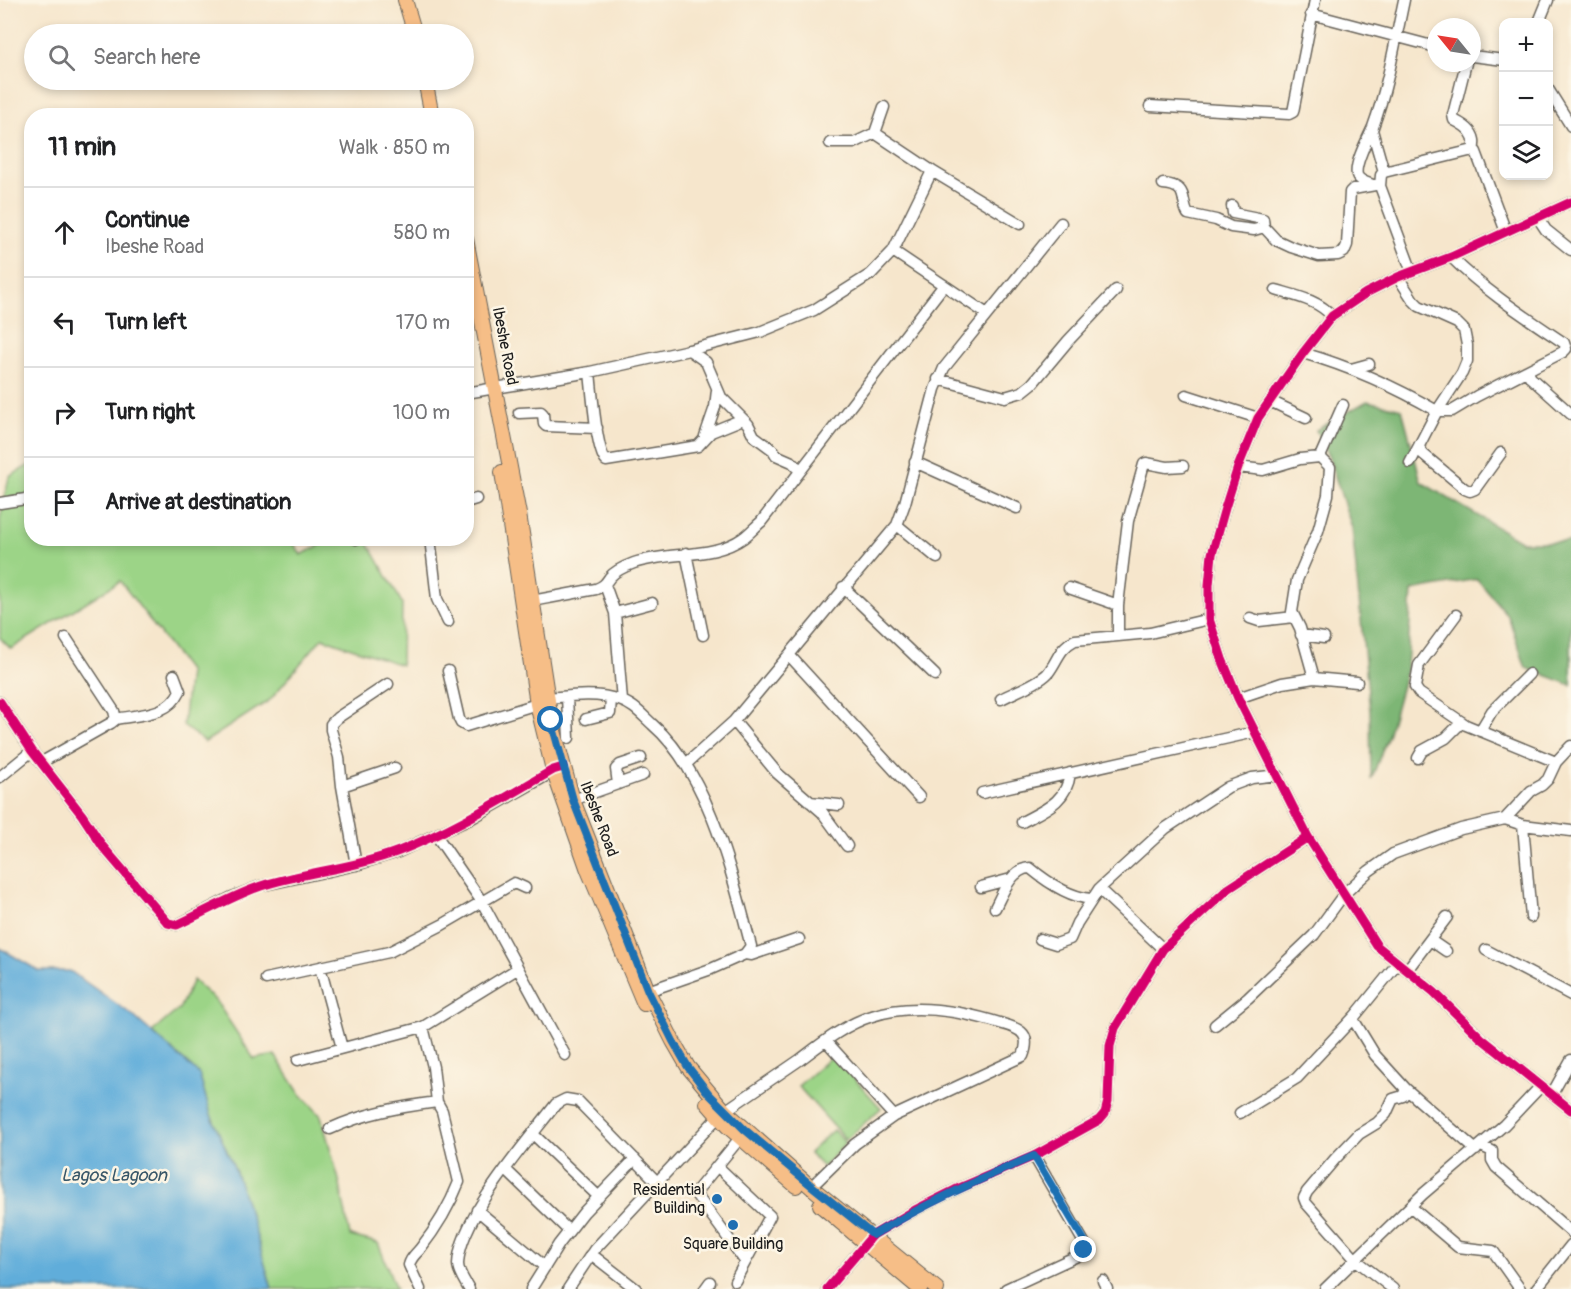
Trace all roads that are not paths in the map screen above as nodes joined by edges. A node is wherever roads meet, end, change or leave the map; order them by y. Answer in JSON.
{"nodes":[{"id":1,"x":405,"y":0,"type":"edge"},
{"id":2,"x":415,"y":0,"type":"edge"},
{"id":3,"x":1315,"y":0,"type":"edge"},
{"id":4,"x":1404,"y":0,"type":"edge"},
{"id":5,"x":1548,"y":0,"type":"edge"},
{"id":6,"x":1311,"y":14,"type":"junction"},
{"id":7,"x":1541,"y":18,"type":"edge"},
{"id":8,"x":412,"y":24,"type":"edge"},
{"id":9,"x":421,"y":24,"type":"edge"},
{"id":10,"x":1396,"y":36,"type":"junction"},
{"id":11,"x":1427,"y":44,"type":"edge"},
{"id":12,"x":1481,"y":57,"type":"edge"},
{"id":13,"x":1499,"y":59,"type":"edge"},
{"id":14,"x":1464,"y":72,"type":"edge"},
{"id":15,"x":426,"y":90,"type":"edge"},
{"id":16,"x":436,"y":90,"type":"edge"},
{"id":17,"x":1553,"y":97,"type":"edge"},
{"id":18,"x":1150,"y":106,"type":"dead end"},
{"id":19,"x":884,"y":107,"type":"dead end"},
{"id":20,"x":430,"y":108,"type":"edge"},
{"id":21,"x":439,"y":108,"type":"edge"},
{"id":22,"x":1571,"y":126,"type":"edge"},
{"id":23,"x":1372,"y":130,"type":"junction"},
{"id":24,"x":875,"y":133,"type":"junction"},
{"id":25,"x":830,"y":143,"type":"dead end"},
{"id":26,"x":1473,"y":150,"type":"junction"},
{"id":27,"x":932,"y":171,"type":"junction"},
{"id":28,"x":1384,"y":172,"type":"junction"},
{"id":29,"x":1163,"y":184,"type":"dead end"},
{"id":30,"x":1377,"y":186,"type":"junction"},
{"id":31,"x":1571,"y":202,"type":"edge"},
{"id":32,"x":1232,"y":206,"type":"dead end"},
{"id":33,"x":1538,"y":218,"type":"junction"},
{"id":34,"x":1020,"y":224,"type":"dead end"},
{"id":35,"x":1061,"y":224,"type":"dead end"},
{"id":36,"x":1264,"y":227,"type":"junction"},
{"id":37,"x":1506,"y":232,"type":"junction"},
{"id":38,"x":1571,"y":250,"type":"edge"},
{"id":39,"x":893,"y":251,"type":"junction"},
{"id":40,"x":1451,"y":257,"type":"junction"},
{"id":41,"x":1412,"y":272,"type":"junction"},
{"id":42,"x":1398,"y":278,"type":"junction"},
{"id":43,"x":474,"y":285,"type":"edge"},
{"id":44,"x":944,"y":285,"type":"junction"},
{"id":45,"x":1116,"y":290,"type":"dead end"},
{"id":46,"x":1276,"y":290,"type":"dead end"},
{"id":47,"x":987,"y":314,"type":"junction"},
{"id":48,"x":474,"y":316,"type":"edge"},
{"id":49,"x":1332,"y":316,"type":"junction"},
{"id":50,"x":689,"y":350,"type":"junction"},
{"id":51,"x":1303,"y":353,"type":"junction"},
{"id":52,"x":1369,"y":364,"type":"dead end"},
{"id":53,"x":1351,"y":369,"type":"junction"},
{"id":54,"x":1527,"y":371,"type":"junction"},
{"id":55,"x":590,"y":372,"type":"junction"},
{"id":56,"x":938,"y":379,"type":"junction"},
{"id":57,"x":492,"y":388,"type":"junction"},
{"id":58,"x":717,"y":390,"type":"junction"},
{"id":59,"x":474,"y":391,"type":"edge"},
{"id":60,"x":1186,"y":395,"type":"dead end"},
{"id":61,"x":1270,"y":401,"type":"junction"},
{"id":62,"x":1343,"y":405,"type":"dead end"},
{"id":63,"x":1437,"y":411,"type":"junction"},
{"id":64,"x":519,"y":413,"type":"dead end"},
{"id":65,"x":1571,"y":414,"type":"edge"},
{"id":66,"x":1258,"y":418,"type":"junction"},
{"id":67,"x":1306,"y":418,"type":"dead end"},
{"id":68,"x":743,"y":419,"type":"junction"},
{"id":69,"x":597,"y":428,"type":"junction"},
{"id":70,"x":704,"y":439,"type":"junction"},
{"id":71,"x":1419,"y":447,"type":"junction"},
{"id":72,"x":1501,"y":453,"type":"dead end"},
{"id":73,"x":1320,"y":457,"type":"junction"},
{"id":74,"x":915,"y":462,"type":"junction"},
{"id":75,"x":1410,"y":464,"type":"dead end"},
{"id":76,"x":1183,"y":465,"type":"dead end"},
{"id":77,"x":1238,"y":467,"type":"junction"},
{"id":78,"x":800,"y":470,"type":"junction"},
{"id":79,"x":24,"y":499,"type":"edge"},
{"id":80,"x":0,"y":503,"type":"edge"},
{"id":81,"x":1017,"y":508,"type":"dead end"},
{"id":82,"x":897,"y":525,"type":"junction"},
{"id":83,"x":430,"y":546,"type":"edge"},
{"id":84,"x":686,"y":553,"type":"junction"},
{"id":85,"x":937,"y":558,"type":"dead end"},
{"id":86,"x":605,"y":585,"type":"junction"},
{"id":87,"x":843,"y":587,"type":"junction"},
{"id":88,"x":1069,"y":588,"type":"dead end"},
{"id":89,"x":532,"y":601,"type":"junction"},
{"id":90,"x":652,"y":603,"type":"dead end"},
{"id":91,"x":1118,"y":605,"type":"junction"},
{"id":92,"x":615,"y":613,"type":"junction"},
{"id":93,"x":1456,"y":615,"type":"dead end"},
{"id":94,"x":1294,"y":617,"type":"junction"},
{"id":95,"x":1250,"y":618,"type":"dead end"},
{"id":96,"x":1209,"y":619,"type":"junction"},
{"id":97,"x":448,"y":622,"type":"dead end"},
{"id":98,"x":703,"y":634,"type":"dead end"},
{"id":99,"x":1118,"y":635,"type":"junction"},
{"id":100,"x":1301,"y":635,"type":"junction"},
{"id":101,"x":66,"y":638,"type":"dead end"},
{"id":102,"x":1324,"y":638,"type":"dead end"},
{"id":103,"x":789,"y":655,"type":"junction"},
{"id":104,"x":448,"y":671,"type":"dead end"},
{"id":105,"x":1529,"y":674,"type":"dead end"},
{"id":106,"x":174,"y":675,"type":"dead end"},
{"id":107,"x":935,"y":675,"type":"dead end"},
{"id":108,"x":1314,"y":678,"type":"junction"},
{"id":109,"x":1357,"y":681,"type":"dead end"},
{"id":110,"x":388,"y":684,"type":"dead end"},
{"id":111,"x":567,"y":697,"type":"junction"},
{"id":112,"x":1238,"y":698,"type":"junction"},
{"id":113,"x":617,"y":699,"type":"junction"},
{"id":114,"x":1001,"y":699,"type":"dead end"},
{"id":115,"x":542,"y":701,"type":"junction"},
{"id":116,"x":0,"y":702,"type":"edge"},
{"id":117,"x":116,"y":719,"type":"junction"},
{"id":118,"x":586,"y":719,"type":"dead end"},
{"id":119,"x":734,"y":721,"type":"junction"},
{"id":120,"x":1462,"y":722,"type":"junction"},
{"id":121,"x":1480,"y":731,"type":"junction"},
{"id":122,"x":1255,"y":732,"type":"junction"},
{"id":123,"x":569,"y":738,"type":"dead end"},
{"id":124,"x":1571,"y":746,"type":"edge"},
{"id":125,"x":32,"y":751,"type":"junction"},
{"id":126,"x":641,"y":758,"type":"dead end"},
{"id":127,"x":1418,"y":758,"type":"dead end"},
{"id":128,"x":42,"y":762,"type":"junction"},
{"id":129,"x":1556,"y":762,"type":"junction"},
{"id":130,"x":686,"y":764,"type":"junction"},
{"id":131,"x":395,"y":768,"type":"dead end"},
{"id":132,"x":558,"y":769,"type":"junction"},
{"id":133,"x":1070,"y":774,"type":"junction"},
{"id":134,"x":644,"y":775,"type":"dead end"},
{"id":135,"x":1278,"y":775,"type":"junction"},
{"id":136,"x":0,"y":777,"type":"edge"},
{"id":137,"x":618,"y":784,"type":"junction"},
{"id":138,"x":342,"y":786,"type":"junction"},
{"id":139,"x":982,"y":793,"type":"dead end"},
{"id":140,"x":919,"y":797,"type":"dead end"},
{"id":141,"x":573,"y":800,"type":"junction"},
{"id":142,"x":810,"y":801,"type":"junction"},
{"id":143,"x":839,"y":805,"type":"dead end"},
{"id":144,"x":1505,"y":819,"type":"junction"},
{"id":145,"x":1022,"y":822,"type":"dead end"},
{"id":146,"x":1523,"y":825,"type":"junction"},
{"id":147,"x":1571,"y":831,"type":"edge"},
{"id":148,"x":436,"y":835,"type":"junction"},
{"id":149,"x":1308,"y":837,"type":"junction"},
{"id":150,"x":847,"y":846,"type":"dead end"},
{"id":151,"x":356,"y":865,"type":"junction"},
{"id":152,"x":1011,"y":879,"type":"junction"},
{"id":153,"x":981,"y":887,"type":"dead end"},
{"id":154,"x":525,"y":888,"type":"dead end"},
{"id":155,"x":1099,"y":889,"type":"junction"},
{"id":156,"x":1344,"y":894,"type":"junction"},
{"id":157,"x":1091,"y":899,"type":"junction"},
{"id":158,"x":482,"y":902,"type":"junction"},
{"id":159,"x":995,"y":908,"type":"dead end"},
{"id":160,"x":1447,"y":917,"type":"dead end"},
{"id":161,"x":1531,"y":917,"type":"dead end"},
{"id":162,"x":799,"y":939,"type":"dead end"},
{"id":163,"x":1040,"y":939,"type":"dead end"},
{"id":164,"x":1430,"y":940,"type":"junction"},
{"id":165,"x":1163,"y":950,"type":"junction"},
{"id":166,"x":1486,"y":950,"type":"dead end"},
{"id":167,"x":1446,"y":951,"type":"dead end"},
{"id":168,"x":745,"y":954,"type":"junction"},
{"id":169,"x":320,"y":967,"type":"junction"},
{"id":170,"x":1402,"y":967,"type":"junction"},
{"id":171,"x":517,"y":969,"type":"junction"},
{"id":172,"x":266,"y":979,"type":"dead end"},
{"id":173,"x":648,"y":991,"type":"junction"},
{"id":174,"x":1571,"y":994,"type":"edge"},
{"id":175,"x":1353,"y":1019,"type":"junction"},
{"id":176,"x":1215,"y":1025,"type":"dead end"},
{"id":177,"x":423,"y":1026,"type":"junction"},
{"id":178,"x":826,"y":1041,"type":"junction"},
{"id":179,"x":342,"y":1048,"type":"junction"},
{"id":180,"x":565,"y":1055,"type":"dead end"},
{"id":181,"x":298,"y":1060,"type":"dead end"},
{"id":182,"x":1571,"y":1060,"type":"edge"},
{"id":183,"x":1541,"y":1086,"type":"junction"},
{"id":184,"x":1406,"y":1089,"type":"junction"},
{"id":185,"x":1552,"y":1094,"type":"junction"},
{"id":186,"x":437,"y":1102,"type":"junction"},
{"id":187,"x":1571,"y":1110,"type":"edge"},
{"id":188,"x":1240,"y":1113,"type":"dead end"},
{"id":189,"x":721,"y":1114,"type":"junction"},
{"id":190,"x":894,"y":1116,"type":"junction"},
{"id":191,"x":330,"y":1129,"type":"dead end"},
{"id":192,"x":533,"y":1134,"type":"junction"},
{"id":193,"x":740,"y":1138,"type":"junction"},
{"id":194,"x":1478,"y":1148,"type":"junction"},
{"id":195,"x":1034,"y":1156,"type":"junction"},
{"id":196,"x":635,"y":1159,"type":"junction"},
{"id":197,"x":717,"y":1166,"type":"junction"},
{"id":198,"x":506,"y":1170,"type":"junction"},
{"id":199,"x":657,"y":1182,"type":"junction"},
{"id":200,"x":812,"y":1186,"type":"junction"},
{"id":201,"x":599,"y":1197,"type":"junction"},
{"id":202,"x":1411,"y":1207,"type":"junction"},
{"id":203,"x":477,"y":1210,"type":"junction"},
{"id":204,"x":569,"y":1231,"type":"junction"},
{"id":205,"x":1571,"y":1232,"type":"edge"},
{"id":206,"x":870,"y":1239,"type":"junction"},
{"id":207,"x":1571,"y":1245,"type":"edge"},
{"id":208,"x":591,"y":1254,"type":"junction"},
{"id":209,"x":1356,"y":1260,"type":"junction"},
{"id":210,"x":745,"y":1261,"type":"junction"},
{"id":211,"x":545,"y":1267,"type":"junction"},
{"id":212,"x":735,"y":1281,"type":"dead end"},
{"id":213,"x":633,"y":1288,"type":"edge"},
{"id":214,"x":420,"y":1289,"type":"edge"},
{"id":215,"x":469,"y":1289,"type":"edge"},
{"id":216,"x":531,"y":1289,"type":"edge"},
{"id":217,"x":568,"y":1289,"type":"edge"},
{"id":218,"x":827,"y":1289,"type":"edge"},
{"id":219,"x":919,"y":1289,"type":"edge"},
{"id":220,"x":938,"y":1289,"type":"edge"},
{"id":221,"x":1006,"y":1289,"type":"edge"},
{"id":222,"x":1325,"y":1289,"type":"edge"},
{"id":223,"x":1393,"y":1289,"type":"edge"},
{"id":224,"x":1520,"y":1289,"type":"edge"},
{"id":225,"x":1536,"y":1289,"type":"edge"}],
"edges":[{"from":1,"to":8,"type":"main road"},
{"from":2,"to":9,"type":"main road"},
{"from":3,"to":6,"type":"street"},
{"from":4,"to":10,"type":"street"},
{"from":5,"to":7,"type":"street"},
{"from":6,"to":10,"type":"street"},
{"from":6,"to":18,"type":"street"},
{"from":10,"to":11,"type":"street"},
{"from":10,"to":23,"type":"street"},
{"from":12,"to":13,"type":"street"},
{"from":14,"to":26,"type":"street"},
{"from":15,"to":20,"type":"main road"},
{"from":16,"to":21,"type":"main road"},
{"from":17,"to":22,"type":"street"},
{"from":19,"to":24,"type":"street"},
{"from":23,"to":28,"type":"street"},
{"from":23,"to":30,"type":"street"},
{"from":24,"to":25,"type":"street"},
{"from":24,"to":27,"type":"street"},
{"from":26,"to":28,"type":"street"},
{"from":26,"to":37,"type":"street"},
{"from":27,"to":34,"type":"street"},
{"from":27,"to":39,"type":"street"},
{"from":28,"to":30,"type":"street"},
{"from":29,"to":36,"type":"street"},
{"from":30,"to":36,"type":"street"},
{"from":30,"to":41,"type":"street"},
{"from":31,"to":33,"type":"street"},
{"from":32,"to":36,"type":"street"},
{"from":33,"to":37,"type":"street"},
{"from":33,"to":38,"type":"street"},
{"from":35,"to":47,"type":"street"},
{"from":37,"to":40,"type":"street"},
{"from":39,"to":44,"type":"street"},
{"from":39,"to":50,"type":"street"},
{"from":40,"to":41,"type":"street"},
{"from":40,"to":54,"type":"street"},
{"from":41,"to":42,"type":"street"},
{"from":42,"to":49,"type":"street"},
{"from":42,"to":63,"type":"street"},
{"from":43,"to":57,"type":"main road","name":"Ibeshe Road"},
{"from":44,"to":47,"type":"street"},
{"from":44,"to":78,"type":"street"},
{"from":45,"to":56,"type":"street"},
{"from":46,"to":49,"type":"street"},
{"from":47,"to":56,"type":"street"},
{"from":48,"to":57,"type":"main road","name":"Ibeshe Road"},
{"from":49,"to":51,"type":"street"},
{"from":50,"to":55,"type":"street"},
{"from":50,"to":58,"type":"street"},
{"from":51,"to":53,"type":"street"},
{"from":51,"to":61,"type":"street"},
{"from":52,"to":53,"type":"street"},
{"from":53,"to":63,"type":"street"},
{"from":54,"to":63,"type":"street"},
{"from":54,"to":65,"type":"street"},
{"from":55,"to":57,"type":"street"},
{"from":55,"to":69,"type":"street"},
{"from":56,"to":74,"type":"street"},
{"from":57,"to":59,"type":"street"},
{"from":57,"to":89,"type":"main road","name":"Ibeshe Road"},
{"from":57,"to":115,"type":"main road","name":"Ibeshe Road"},
{"from":58,"to":68,"type":"street"},
{"from":58,"to":70,"type":"street"},
{"from":60,"to":66,"type":"street"},
{"from":61,"to":66,"type":"street"},
{"from":61,"to":67,"type":"street"},
{"from":62,"to":73,"type":"street"},
{"from":63,"to":71,"type":"street"},
{"from":64,"to":69,"type":"street"},
{"from":66,"to":77,"type":"street"},
{"from":68,"to":70,"type":"street"},
{"from":68,"to":78,"type":"street"},
{"from":69,"to":70,"type":"street"},
{"from":71,"to":72,"type":"street"},
{"from":71,"to":75,"type":"street"},
{"from":73,"to":77,"type":"street"},
{"from":73,"to":94,"type":"street"},
{"from":74,"to":81,"type":"street"},
{"from":74,"to":82,"type":"street"},
{"from":76,"to":91,"type":"street"},
{"from":77,"to":96,"type":"street"},
{"from":78,"to":84,"type":"street"},
{"from":79,"to":80,"type":"street"},
{"from":82,"to":85,"type":"street"},
{"from":82,"to":87,"type":"street"},
{"from":83,"to":97,"type":"street"},
{"from":84,"to":86,"type":"street"},
{"from":84,"to":98,"type":"street"},
{"from":86,"to":89,"type":"street"},
{"from":86,"to":92,"type":"street"},
{"from":87,"to":103,"type":"street"},
{"from":87,"to":107,"type":"street"},
{"from":88,"to":91,"type":"street"},
{"from":89,"to":115,"type":"main road","name":"Ibeshe Road"},
{"from":90,"to":92,"type":"street"},
{"from":91,"to":99,"type":"street"},
{"from":92,"to":113,"type":"street"},
{"from":93,"to":120,"type":"street"},
{"from":94,"to":95,"type":"street"},
{"from":94,"to":100,"type":"street"},
{"from":96,"to":99,"type":"street"},
{"from":96,"to":112,"type":"street"},
{"from":99,"to":114,"type":"street"},
{"from":100,"to":102,"type":"street"},
{"from":100,"to":108,"type":"street"},
{"from":101,"to":117,"type":"street"},
{"from":103,"to":119,"type":"street"},
{"from":103,"to":140,"type":"street"},
{"from":104,"to":115,"type":"street"},
{"from":105,"to":121,"type":"street"},
{"from":106,"to":117,"type":"street"},
{"from":108,"to":109,"type":"street"},
{"from":108,"to":112,"type":"street"},
{"from":110,"to":138,"type":"street"},
{"from":111,"to":113,"type":"street"},
{"from":111,"to":115,"type":"street"},
{"from":111,"to":123,"type":"street"},
{"from":112,"to":122,"type":"street"},
{"from":113,"to":118,"type":"street"},
{"from":113,"to":130,"type":"street"},
{"from":115,"to":132,"type":"main road","name":"Ibeshe Road"},
{"from":116,"to":125,"type":"street"},
{"from":117,"to":128,"type":"street"},
{"from":119,"to":130,"type":"street"},
{"from":119,"to":142,"type":"street"},
{"from":120,"to":121,"type":"street"},
{"from":120,"to":127,"type":"street"},
{"from":121,"to":129,"type":"street"},
{"from":122,"to":133,"type":"street"},
{"from":122,"to":135,"type":"street"},
{"from":124,"to":129,"type":"street"},
{"from":125,"to":128,"type":"street"},
{"from":125,"to":136,"type":"street"},
{"from":126,"to":137,"type":"street"},
{"from":128,"to":151,"type":"street"},
{"from":129,"to":144,"type":"street"},
{"from":130,"to":168,"type":"street"},
{"from":131,"to":138,"type":"street"},
{"from":132,"to":141,"type":"main road","name":"Ibeshe Road"},
{"from":132,"to":148,"type":"street"},
{"from":132,"to":189,"type":"main road","name":"Ibeshe Road"},
{"from":133,"to":139,"type":"street"},
{"from":133,"to":145,"type":"street"},
{"from":134,"to":137,"type":"street"},
{"from":135,"to":149,"type":"street"},
{"from":135,"to":155,"type":"street"},
{"from":137,"to":141,"type":"street"},
{"from":138,"to":151,"type":"street"},
{"from":141,"to":173,"type":"main road","name":"Ibeshe Road"},
{"from":142,"to":143,"type":"street"},
{"from":142,"to":150,"type":"street"},
{"from":144,"to":146,"type":"street"},
{"from":144,"to":156,"type":"street"},
{"from":146,"to":147,"type":"street"},
{"from":146,"to":161,"type":"street"},
{"from":148,"to":151,"type":"street"},
{"from":148,"to":158,"type":"street"},
{"from":149,"to":156,"type":"street"},
{"from":149,"to":165,"type":"street"},
{"from":152,"to":153,"type":"street"},
{"from":152,"to":157,"type":"street"},
{"from":152,"to":159,"type":"street"},
{"from":154,"to":158,"type":"street"},
{"from":155,"to":157,"type":"street"},
{"from":155,"to":165,"type":"street"},
{"from":156,"to":170,"type":"street"},
{"from":156,"to":176,"type":"street"},
{"from":157,"to":163,"type":"street"},
{"from":158,"to":169,"type":"street"},
{"from":158,"to":171,"type":"street"},
{"from":160,"to":164,"type":"street"},
{"from":162,"to":168,"type":"street"},
{"from":164,"to":167,"type":"street"},
{"from":164,"to":170,"type":"street"},
{"from":165,"to":195,"type":"street"},
{"from":166,"to":174,"type":"street"},
{"from":168,"to":173,"type":"street"},
{"from":169,"to":172,"type":"street"},
{"from":169,"to":179,"type":"street"},
{"from":170,"to":175,"type":"street"},
{"from":170,"to":183,"type":"street"},
{"from":171,"to":177,"type":"street"},
{"from":171,"to":180,"type":"street"},
{"from":173,"to":189,"type":"main road","name":"Ibeshe Road"},
{"from":175,"to":184,"type":"street"},
{"from":175,"to":188,"type":"street"},
{"from":177,"to":179,"type":"street"},
{"from":177,"to":186,"type":"street"},
{"from":178,"to":189,"type":"street"},
{"from":178,"to":190,"type":"street"},
{"from":178,"to":190,"type":"street"},
{"from":179,"to":181,"type":"street"},
{"from":182,"to":185,"type":"street"},
{"from":183,"to":185,"type":"street"},
{"from":183,"to":194,"type":"street"},
{"from":184,"to":194,"type":"street"},
{"from":184,"to":209,"type":"street"},
{"from":185,"to":187,"type":"street"},
{"from":186,"to":191,"type":"street"},
{"from":186,"to":214,"type":"street"},
{"from":189,"to":193,"type":"main road","name":"Ibeshe Road"},
{"from":189,"to":199,"type":"street"},
{"from":189,"to":200,"type":"main road","name":"Ibeshe Road"},
{"from":190,"to":200,"type":"street"},
{"from":192,"to":196,"type":"street"},
{"from":192,"to":198,"type":"street"},
{"from":192,"to":201,"type":"street"},
{"from":193,"to":197,"type":"street"},
{"from":193,"to":206,"type":"main road","name":"Ibeshe Road"},
{"from":194,"to":202,"type":"street"},
{"from":194,"to":205,"type":"street"},
{"from":195,"to":206,"type":"street"},
{"from":195,"to":221,"type":"street"},
{"from":196,"to":199,"type":"street"},
{"from":196,"to":201,"type":"street"},
{"from":197,"to":210,"type":"street"},
{"from":197,"to":210,"type":"street"},
{"from":198,"to":203,"type":"street"},
{"from":198,"to":204,"type":"street"},
{"from":199,"to":208,"type":"street"},
{"from":200,"to":206,"type":"main road","name":"Ibeshe Road"},
{"from":201,"to":204,"type":"street"},
{"from":202,"to":209,"type":"street"},
{"from":202,"to":224,"type":"street"},
{"from":203,"to":211,"type":"street"},
{"from":203,"to":215,"type":"street"},
{"from":204,"to":211,"type":"street"},
{"from":206,"to":218,"type":"street"},
{"from":206,"to":219,"type":"main road","name":"Ibeshe Road"},
{"from":206,"to":220,"type":"main road","name":"Ibeshe Road"},
{"from":207,"to":225,"type":"street"},
{"from":208,"to":213,"type":"street"},
{"from":208,"to":217,"type":"street"},
{"from":209,"to":222,"type":"street"},
{"from":209,"to":223,"type":"street"},
{"from":210,"to":212,"type":"street"},
{"from":211,"to":216,"type":"street"}]}
